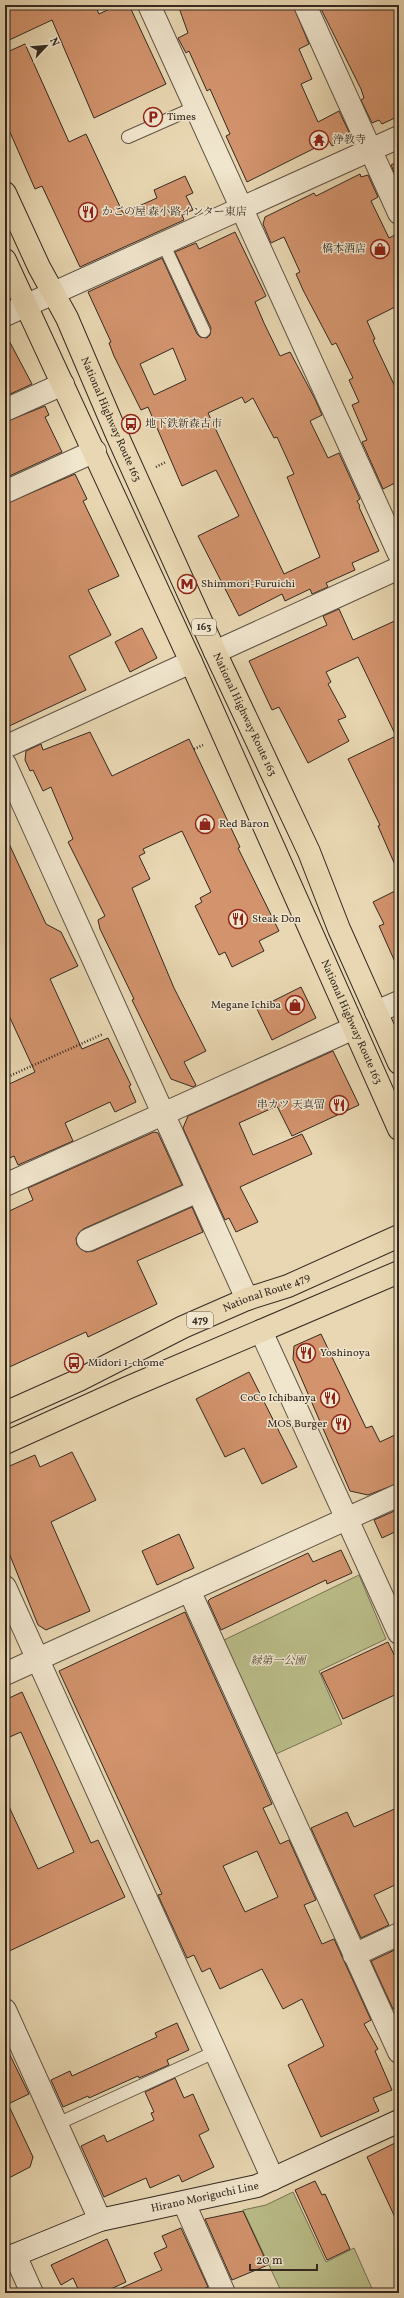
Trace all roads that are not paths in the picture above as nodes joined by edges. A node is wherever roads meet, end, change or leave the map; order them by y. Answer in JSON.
{"nodes":[{"id":1,"x":149,"y":5,"type":"edge"},
{"id":2,"x":304,"y":5,"type":"edge"},
{"id":3,"x":196,"y":107,"type":"junction"},
{"id":4,"x":399,"y":137,"type":"edge"},
{"id":5,"x":128,"y":138,"type":"dead end"},
{"id":6,"x":370,"y":150,"type":"junction"},
{"id":7,"x":5,"y":193,"type":"edge"},
{"id":8,"x":242,"y":208,"type":"junction"},
{"id":9,"x":399,"y":213,"type":"edge"},
{"id":10,"x":163,"y":242,"type":"junction"},
{"id":11,"x":5,"y":260,"type":"edge"},
{"id":12,"x":54,"y":292,"type":"junction"},
{"id":13,"x":26,"y":305,"type":"junction"},
{"id":14,"x":5,"y":315,"type":"edge"},
{"id":15,"x":204,"y":331,"type":"dead end"},
{"id":16,"x":63,"y":384,"type":"junction"},
{"id":17,"x":5,"y":410,"type":"edge"},
{"id":18,"x":95,"y":451,"type":"junction"},
{"id":19,"x":5,"y":492,"type":"edge"},
{"id":20,"x":399,"y":554,"type":"edge"},
{"id":21,"x":399,"y":568,"type":"edge"},
{"id":22,"x":215,"y":652,"type":"junction"},
{"id":23,"x":192,"y":662,"type":"junction"},
{"id":24,"x":5,"y":747,"type":"edge"},
{"id":25,"x":5,"y":764,"type":"edge"},
{"id":26,"x":399,"y":1002,"type":"edge"},
{"id":27,"x":376,"y":1012,"type":"junction"},
{"id":28,"x":354,"y":1028,"type":"junction"},
{"id":29,"x":399,"y":1063,"type":"edge"},
{"id":30,"x":163,"y":1114,"type":"junction"},
{"id":31,"x":399,"y":1129,"type":"edge"},
{"id":32,"x":5,"y":1185,"type":"edge"},
{"id":33,"x":198,"y":1191,"type":"junction"},
{"id":34,"x":399,"y":1236,"type":"edge"},
{"id":35,"x":88,"y":1240,"type":"dead end"},
{"id":36,"x":399,"y":1272,"type":"edge"},
{"id":37,"x":247,"y":1299,"type":"junction"},
{"id":38,"x":261,"y":1331,"type":"junction"},
{"id":39,"x":5,"y":1413,"type":"edge"},
{"id":40,"x":5,"y":1443,"type":"edge"},
{"id":41,"x":399,"y":1495,"type":"edge"},
{"id":42,"x":347,"y":1519,"type":"junction"},
{"id":43,"x":5,"y":1587,"type":"edge"},
{"id":44,"x":189,"y":1590,"type":"junction"},
{"id":45,"x":399,"y":1633,"type":"edge"},
{"id":46,"x":38,"y":1659,"type":"junction"},
{"id":47,"x":5,"y":1674,"type":"edge"},
{"id":48,"x":399,"y":1934,"type":"edge"},
{"id":49,"x":354,"y":1955,"type":"junction"},
{"id":50,"x":5,"y":2010,"type":"edge"},
{"id":51,"x":215,"y":2052,"type":"junction"},
{"id":52,"x":399,"y":2052,"type":"edge"},
{"id":53,"x":399,"y":2121,"type":"edge"},
{"id":54,"x":57,"y":2124,"type":"junction"},
{"id":55,"x":273,"y":2179,"type":"junction"},
{"id":56,"x":184,"y":2204,"type":"junction"},
{"id":57,"x":100,"y":2220,"type":"junction"},
{"id":58,"x":10,"y":2257,"type":"edge"},
{"id":59,"x":32,"y":2293,"type":"edge"},
{"id":60,"x":224,"y":2293,"type":"edge"}],
"edges":[{"from":1,"to":3,"type":"street"},
{"from":2,"to":6,"type":"street"},
{"from":3,"to":5,"type":"lane"},
{"from":3,"to":8,"type":"street"},
{"from":4,"to":6,"type":"street"},
{"from":6,"to":8,"type":"street"},
{"from":6,"to":9,"type":"street"},
{"from":7,"to":12,"type":"highway","name":"National Highway Route 163","number":"163"},
{"from":8,"to":10,"type":"street"},
{"from":8,"to":20,"type":"street"},
{"from":10,"to":12,"type":"street"},
{"from":10,"to":15,"type":"lane"},
{"from":11,"to":13,"type":"highway","name":"National Highway Route 163","number":"163"},
{"from":12,"to":13,"type":"street"},
{"from":12,"to":22,"type":"highway","name":"National Highway Route 163","number":"163"},
{"from":13,"to":14,"type":"street"},
{"from":13,"to":16,"type":"highway","name":"National Highway Route 163","number":"163"},
{"from":16,"to":17,"type":"street"},
{"from":16,"to":18,"type":"highway","name":"National Highway Route 163","number":"163"},
{"from":18,"to":19,"type":"street"},
{"from":18,"to":23,"type":"highway","name":"National Highway Route 163","number":"163"},
{"from":21,"to":22,"type":"street"},
{"from":22,"to":27,"type":"highway","name":"National Highway Route 163","number":"163"},
{"from":23,"to":24,"type":"street"},
{"from":23,"to":28,"type":"highway","name":"National Highway Route 163","number":"163"},
{"from":25,"to":30,"type":"street"},
{"from":26,"to":27,"type":"street"},
{"from":27,"to":29,"type":"highway","name":"National Highway Route 163","number":"163"},
{"from":28,"to":30,"type":"street"},
{"from":28,"to":31,"type":"highway","name":"National Highway Route 163","number":"163"},
{"from":30,"to":32,"type":"street"},
{"from":30,"to":33,"type":"street"},
{"from":33,"to":35,"type":"street"},
{"from":33,"to":37,"type":"street"},
{"from":34,"to":37,"type":"highway","name":"National Route 479","number":"479"},
{"from":36,"to":38,"type":"highway"},
{"from":37,"to":39,"type":"highway","name":"National Route 479","number":"479"},
{"from":38,"to":40,"type":"highway"},
{"from":38,"to":42,"type":"street"},
{"from":41,"to":42,"type":"street"},
{"from":42,"to":44,"type":"street"},
{"from":42,"to":45,"type":"street"},
{"from":43,"to":46,"type":"street"},
{"from":44,"to":46,"type":"street"},
{"from":44,"to":49,"type":"street"},
{"from":46,"to":47,"type":"street"},
{"from":46,"to":51,"type":"street"},
{"from":48,"to":49,"type":"street"},
{"from":49,"to":52,"type":"street"},
{"from":50,"to":54,"type":"street"},
{"from":51,"to":54,"type":"lane"},
{"from":51,"to":55,"type":"street"},
{"from":53,"to":55,"type":"street","name":"Hirano Moriguchi Line"},
{"from":54,"to":57,"type":"street"},
{"from":55,"to":56,"type":"street","name":"Hirano Moriguchi Line"},
{"from":56,"to":57,"type":"street","name":"Hirano Moriguchi Line"},
{"from":56,"to":60,"type":"street"},
{"from":57,"to":58,"type":"street","name":"Hirano Moriguchi Line"},
{"from":58,"to":59,"type":"street"}]}
